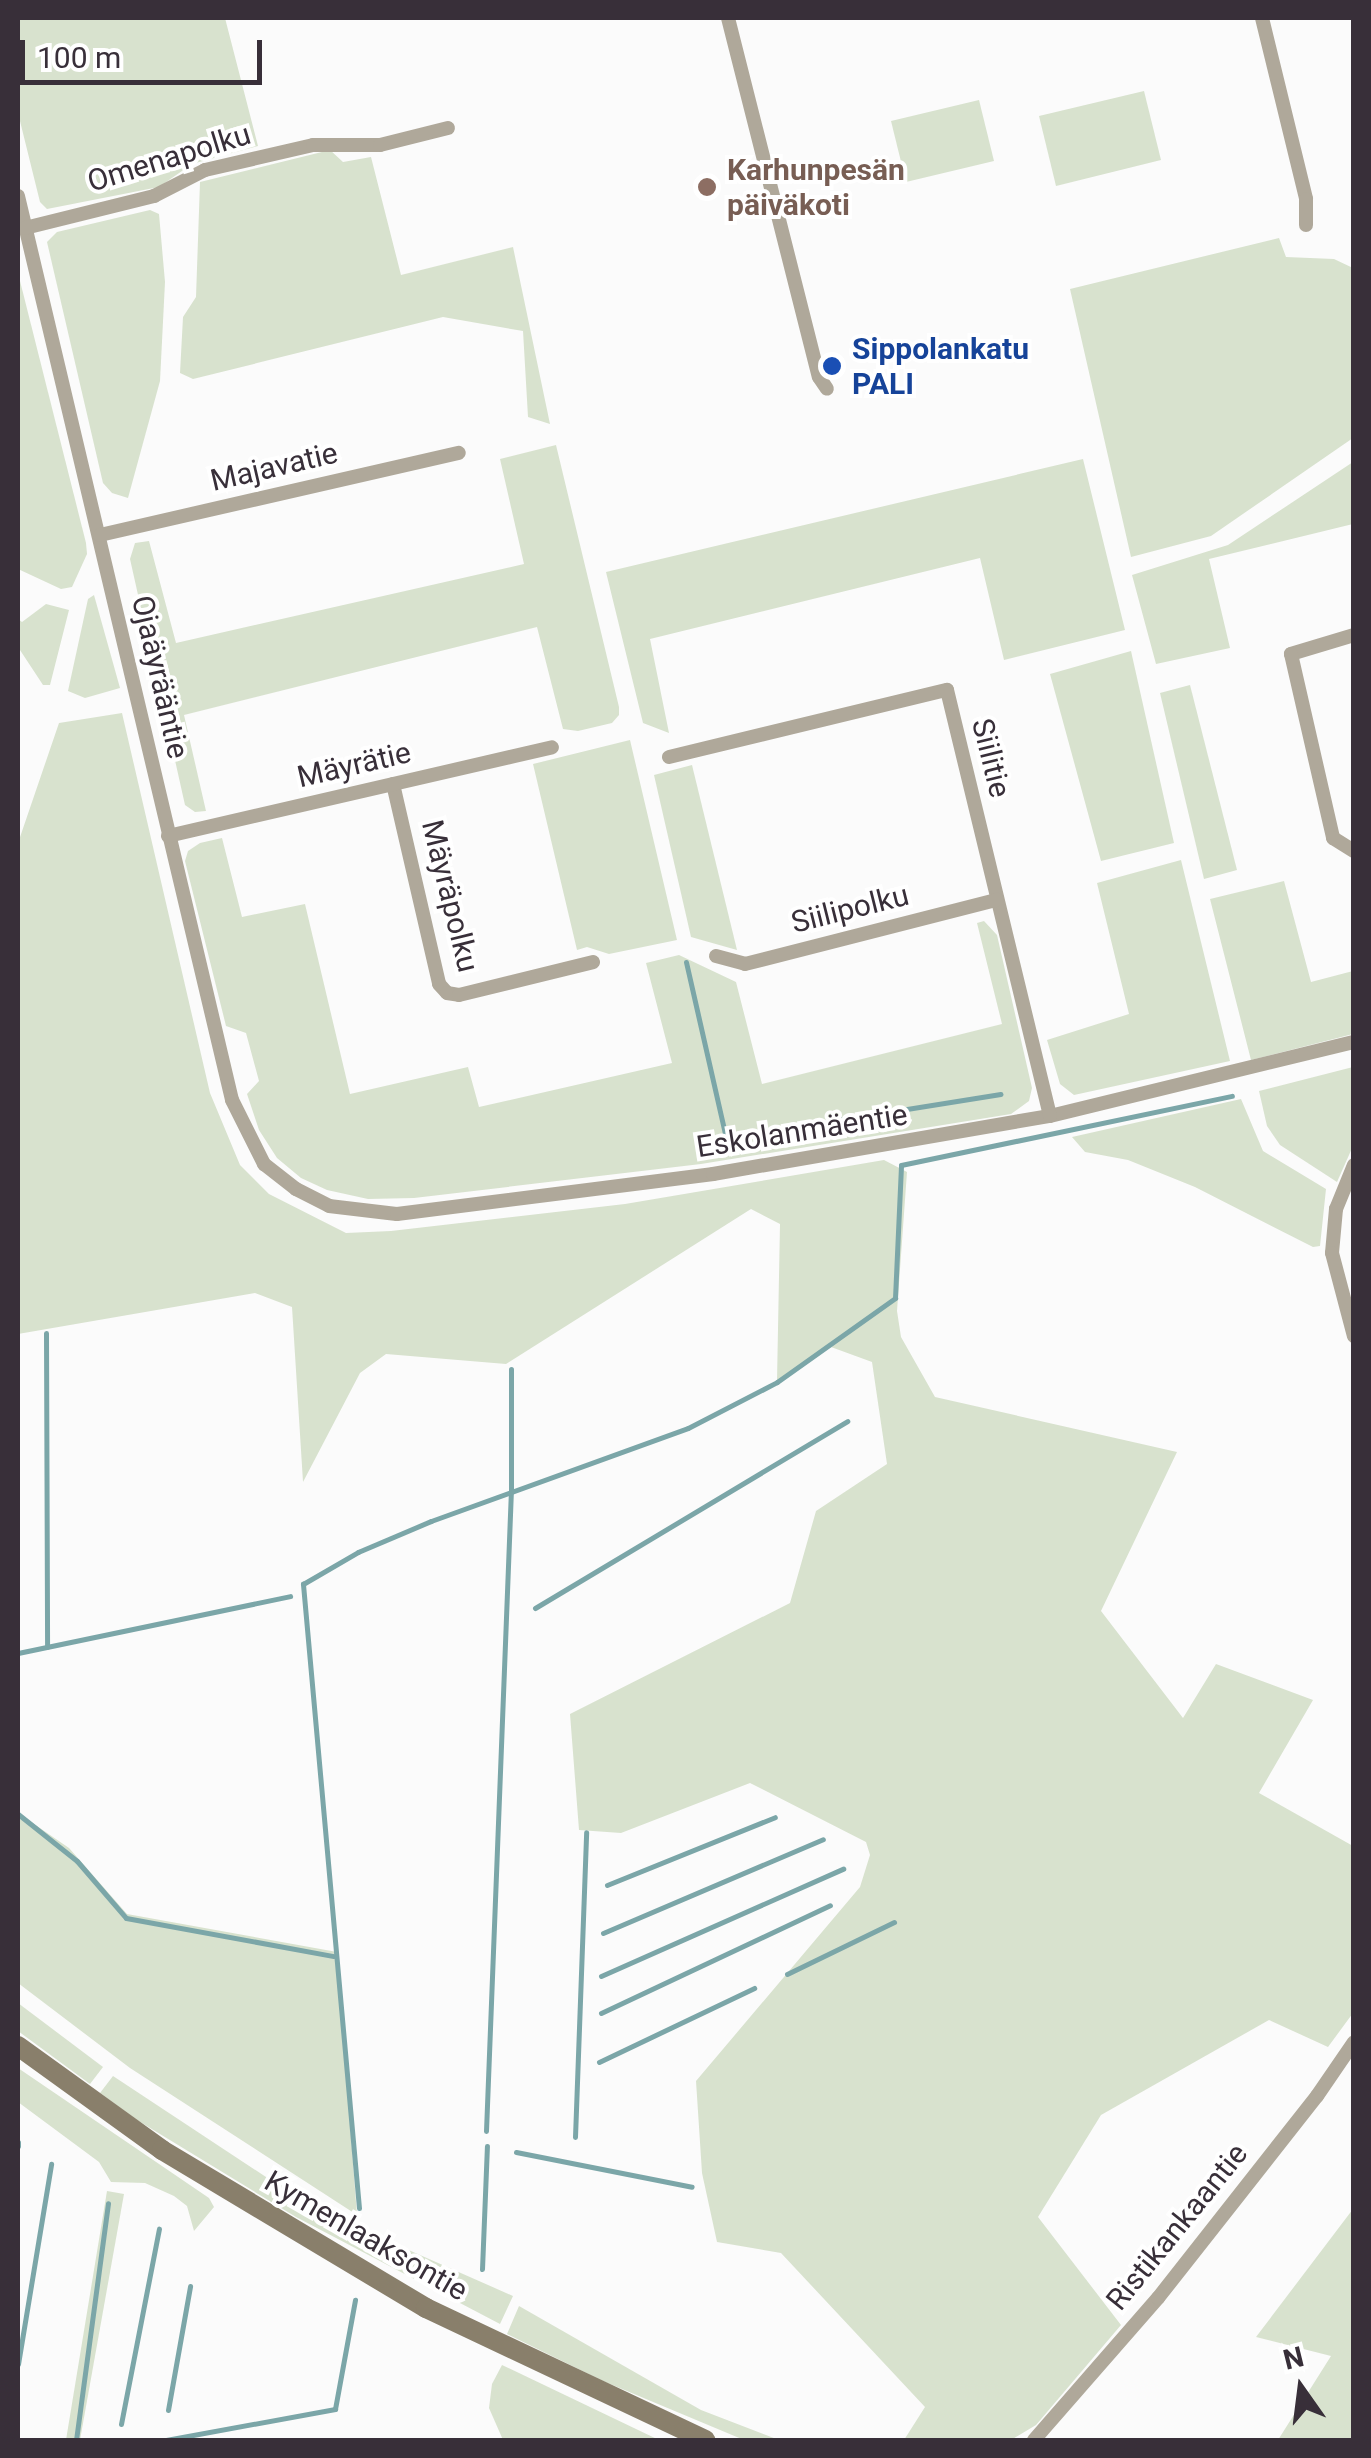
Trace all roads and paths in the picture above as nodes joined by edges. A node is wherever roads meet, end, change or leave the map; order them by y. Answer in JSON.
{"nodes":[{"id":1,"x":728,"y":18,"type":"edge"},
{"id":2,"x":1262,"y":18,"type":"edge"},
{"id":3,"x":448,"y":128,"type":"dead end"},
{"id":4,"x":18,"y":196,"type":"edge"},
{"id":5,"x":1306,"y":226,"type":"dead end"},
{"id":6,"x":25,"y":228,"type":"junction"},
{"id":7,"x":827,"y":390,"type":"dead end"},
{"id":8,"x":459,"y":453,"type":"dead end"},
{"id":9,"x":100,"y":535,"type":"junction"},
{"id":10,"x":1354,"y":634,"type":"edge"},
{"id":11,"x":552,"y":747,"type":"dead end"},
{"id":12,"x":669,"y":757,"type":"dead end"},
{"id":13,"x":393,"y":784,"type":"junction"},
{"id":14,"x":168,"y":836,"type":"junction"},
{"id":15,"x":1354,"y":851,"type":"edge"},
{"id":16,"x":997,"y":900,"type":"junction"},
{"id":17,"x":716,"y":956,"type":"dead end"},
{"id":18,"x":593,"y":962,"type":"dead end"},
{"id":19,"x":1354,"y":1042,"type":"edge"},
{"id":20,"x":1050,"y":1116,"type":"junction"},
{"id":21,"x":264,"y":1164,"type":"joint"},
{"id":22,"x":1354,"y":1164,"type":"edge"},
{"id":23,"x":1354,"y":1336,"type":"edge"},
{"id":24,"x":1354,"y":2042,"type":"edge"},
{"id":25,"x":18,"y":2046,"type":"edge"},
{"id":26,"x":704,"y":2440,"type":"edge"},
{"id":27,"x":1034,"y":2440,"type":"edge"}],
"edges":[{"from":1,"to":7,"type":"street"},
{"from":2,"to":5,"type":"street"},
{"from":3,"to":6,"type":"street","name":"Omenapolku"},
{"from":4,"to":6,"type":"street","name":"Ojaäyrääntie"},
{"from":6,"to":9,"type":"street","name":"Ojaäyrääntie"},
{"from":8,"to":9,"type":"street","name":"Majavatie"},
{"from":9,"to":14,"type":"street","name":"Ojaäyrääntie"},
{"from":10,"to":15,"type":"street"},
{"from":11,"to":13,"type":"street","name":"Mäyrätie"},
{"from":12,"to":16,"type":"street","name":"Siilitie"},
{"from":13,"to":14,"type":"street","name":"Mäyrätie"},
{"from":13,"to":18,"type":"street","name":"Mäyräpolku"},
{"from":14,"to":21,"type":"street","name":"Ojaäyrääntie"},
{"from":16,"to":17,"type":"street","name":"Siilipolku"},
{"from":16,"to":20,"type":"street","name":"Siilitie"},
{"from":19,"to":20,"type":"street","name":"Eskolanmäentie"},
{"from":20,"to":21,"type":"street","name":"Eskolanmäentie"},
{"from":22,"to":23,"type":"street"},
{"from":24,"to":27,"type":"street","name":"Ristikankaantie"},
{"from":25,"to":26,"type":"main road","name":"Kymenlaaksontie"}]}
